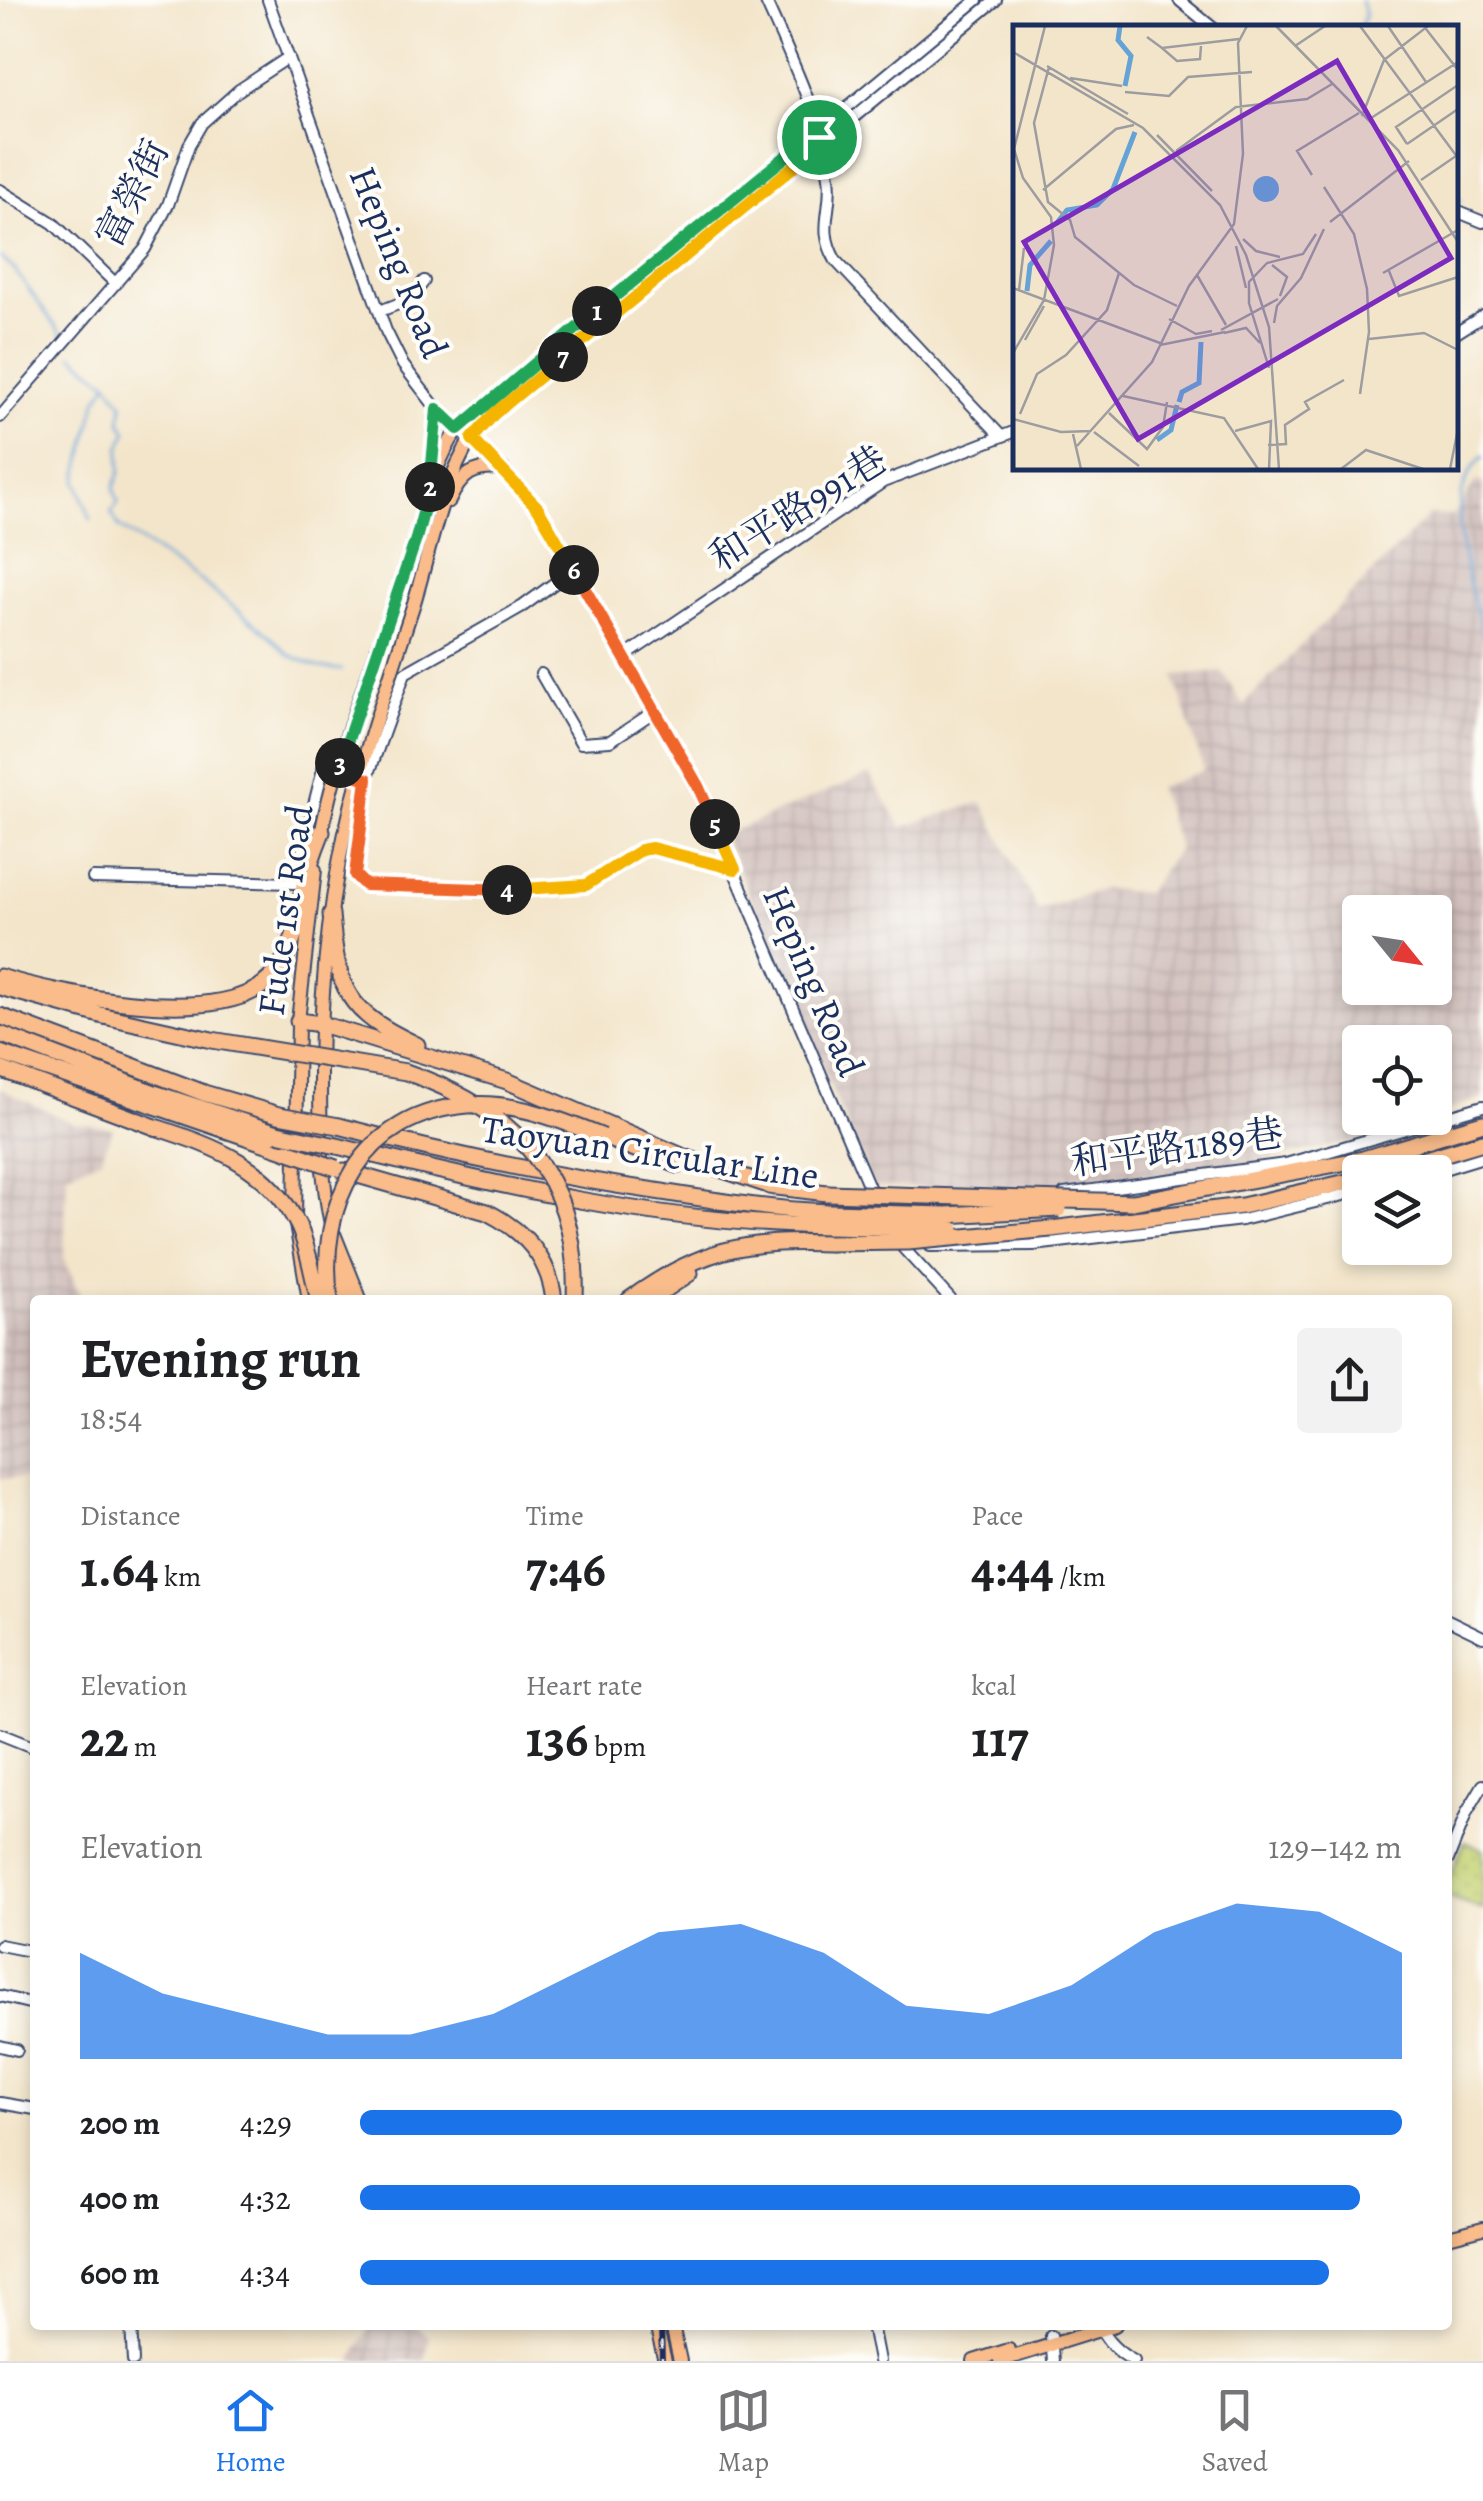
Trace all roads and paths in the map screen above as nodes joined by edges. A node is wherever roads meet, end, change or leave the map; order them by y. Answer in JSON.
{"nodes":[{"id":1,"x":268,"y":0,"type":"edge"},
{"id":2,"x":765,"y":0,"type":"edge"},
{"id":3,"x":977,"y":0,"type":"edge"},
{"id":4,"x":996,"y":0,"type":"edge"},
{"id":5,"x":1179,"y":0,"type":"edge"},
{"id":6,"x":1209,"y":25,"type":"edge"},
{"id":7,"x":290,"y":57,"type":"junction"},
{"id":8,"x":819,"y":137,"type":"junction"},
{"id":9,"x":0,"y":190,"type":"edge"},
{"id":10,"x":1458,"y":212,"type":"edge"},
{"id":11,"x":1483,"y":222,"type":"edge"},
{"id":12,"x":424,"y":281,"type":"dead end"},
{"id":13,"x":116,"y":284,"type":"junction"},
{"id":14,"x":380,"y":311,"type":"junction"},
{"id":15,"x":1483,"y":316,"type":"edge"},
{"id":16,"x":1458,"y":332,"type":"edge"},
{"id":17,"x":437,"y":409,"type":"junction"},
{"id":18,"x":0,"y":416,"type":"edge"},
{"id":19,"x":458,"y":429,"type":"junction"},
{"id":20,"x":1013,"y":432,"type":"edge"},
{"id":21,"x":1002,"y":436,"type":"junction"},
{"id":22,"x":472,"y":439,"type":"junction"},
{"id":23,"x":504,"y":469,"type":"junction"},
{"id":24,"x":434,"y":476,"type":"junction"},
{"id":25,"x":428,"y":560,"type":"junction"},
{"id":26,"x":574,"y":569,"type":"junction"},
{"id":27,"x":624,"y":657,"type":"junction"},
{"id":28,"x":542,"y":674,"type":"dead end"},
{"id":29,"x":655,"y":711,"type":"junction"},
{"id":30,"x":338,"y":769,"type":"junction"},
{"id":31,"x":363,"y":778,"type":"junction"},
{"id":32,"x":322,"y":832,"type":"junction"},
{"id":33,"x":735,"y":869,"type":"junction"},
{"id":34,"x":93,"y":878,"type":"dead end"},
{"id":35,"x":330,"y":914,"type":"junction"},
{"id":36,"x":0,"y":977,"type":"edge"},
{"id":37,"x":0,"y":988,"type":"edge"},
{"id":38,"x":0,"y":1016,"type":"edge"},
{"id":39,"x":298,"y":1021,"type":"junction"},
{"id":40,"x":320,"y":1024,"type":"junction"},
{"id":41,"x":0,"y":1034,"type":"edge"},
{"id":42,"x":0,"y":1052,"type":"edge"},
{"id":43,"x":461,"y":1066,"type":"junction"},
{"id":44,"x":0,"y":1068,"type":"edge"},
{"id":45,"x":1483,"y":1106,"type":"edge"},
{"id":46,"x":1483,"y":1123,"type":"edge"},
{"id":47,"x":1483,"y":1142,"type":"edge"},
{"id":48,"x":1439,"y":1155,"type":"edge"},
{"id":49,"x":1483,"y":1156,"type":"edge"},
{"id":50,"x":1452,"y":1166,"type":"edge"},
{"id":51,"x":1342,"y":1183,"type":"edge"},
{"id":52,"x":774,"y":1187,"type":"junction"},
{"id":53,"x":1342,"y":1195,"type":"edge"},
{"id":54,"x":872,"y":1197,"type":"junction"},
{"id":55,"x":1133,"y":1202,"type":"junction"},
{"id":56,"x":829,"y":1227,"type":"junction"},
{"id":57,"x":333,"y":1234,"type":"junction"},
{"id":58,"x":900,"y":1247,"type":"junction"},
{"id":59,"x":308,"y":1295,"type":"edge"},
{"id":60,"x":318,"y":1295,"type":"edge"},
{"id":61,"x":330,"y":1295,"type":"edge"},
{"id":62,"x":344,"y":1295,"type":"edge"},
{"id":63,"x":356,"y":1295,"type":"edge"},
{"id":64,"x":553,"y":1295,"type":"edge"},
{"id":65,"x":575,"y":1295,"type":"edge"},
{"id":66,"x":635,"y":1295,"type":"edge"},
{"id":67,"x":656,"y":1295,"type":"edge"},
{"id":68,"x":946,"y":1295,"type":"edge"},
{"id":69,"x":1452,"y":1622,"type":"edge"},
{"id":70,"x":1483,"y":1637,"type":"edge"},
{"id":71,"x":0,"y":1734,"type":"edge"},
{"id":72,"x":30,"y":1746,"type":"edge"},
{"id":73,"x":1483,"y":1785,"type":"edge"},
{"id":74,"x":1452,"y":1850,"type":"edge"},
{"id":75,"x":0,"y":1945,"type":"edge"},
{"id":76,"x":30,"y":1951,"type":"edge"},
{"id":77,"x":0,"y":1996,"type":"edge"},
{"id":78,"x":30,"y":2003,"type":"edge"},
{"id":79,"x":0,"y":2046,"type":"edge"},
{"id":80,"x":17,"y":2050,"type":"dead end"},
{"id":81,"x":0,"y":2102,"type":"edge"},
{"id":82,"x":30,"y":2108,"type":"edge"},
{"id":83,"x":1483,"y":2228,"type":"edge"},
{"id":84,"x":1452,"y":2235,"type":"edge"},
{"id":85,"x":131,"y":2330,"type":"edge"},
{"id":86,"x":657,"y":2330,"type":"edge"},
{"id":87,"x":673,"y":2330,"type":"edge"},
{"id":88,"x":873,"y":2330,"type":"edge"},
{"id":89,"x":1087,"y":2330,"type":"edge"},
{"id":90,"x":1104,"y":2330,"type":"edge"},
{"id":91,"x":1051,"y":2340,"type":"junction"},
{"id":92,"x":132,"y":2361,"type":"edge"},
{"id":93,"x":665,"y":2361,"type":"edge"},
{"id":94,"x":680,"y":2361,"type":"edge"},
{"id":95,"x":879,"y":2361,"type":"edge"},
{"id":96,"x":974,"y":2361,"type":"edge"},
{"id":97,"x":1000,"y":2361,"type":"edge"},
{"id":98,"x":1053,"y":2361,"type":"edge"},
{"id":99,"x":1134,"y":2361,"type":"edge"}],
"edges":[{"from":1,"to":7,"type":"street","name":"Heping Road"},
{"from":2,"to":8,"type":"street"},
{"from":3,"to":8,"type":"street"},
{"from":4,"to":8,"type":"street"},
{"from":5,"to":6,"type":"street"},
{"from":7,"to":13,"type":"street","name":"富榮街"},
{"from":7,"to":14,"type":"street","name":"Heping Road"},
{"from":8,"to":19,"type":"street"},
{"from":8,"to":21,"type":"street"},
{"from":8,"to":22,"type":"street"},
{"from":9,"to":13,"type":"street"},
{"from":10,"to":11,"type":"street"},
{"from":12,"to":14,"type":"street"},
{"from":13,"to":18,"type":"street","name":"富榮街"},
{"from":14,"to":17,"type":"street","name":"Heping Road"},
{"from":15,"to":16,"type":"street"},
{"from":17,"to":19,"type":"street","name":"Heping Road"},
{"from":17,"to":24,"type":"main road"},
{"from":19,"to":22,"type":"street","name":"Heping Road"},
{"from":19,"to":24,"type":"main road","name":"Fude 1st Road"},
{"from":20,"to":21,"type":"street","name":"和平路991巷"},
{"from":21,"to":27,"type":"street","name":"和平路991巷"},
{"from":22,"to":23,"type":"street","name":"Heping Road"},
{"from":22,"to":25,"type":"main road","name":"Fude 1st Road"},
{"from":23,"to":25,"type":"main road"},
{"from":23,"to":26,"type":"street","name":"Heping Road"},
{"from":24,"to":30,"type":"main road","name":"Fude 1st Road"},
{"from":25,"to":31,"type":"main road","name":"Fude 1st Road"},
{"from":26,"to":27,"type":"street","name":"Heping Road"},
{"from":26,"to":31,"type":"street"},
{"from":27,"to":29,"type":"street","name":"Heping Road"},
{"from":28,"to":29,"type":"street"},
{"from":29,"to":33,"type":"street","name":"Heping Road"},
{"from":30,"to":31,"type":"street"},
{"from":30,"to":32,"type":"main road","name":"Fude 1st Road"},
{"from":30,"to":34,"type":"street"},
{"from":31,"to":33,"type":"street"},
{"from":31,"to":35,"type":"main road","name":"Fude 1st Road"},
{"from":32,"to":36,"type":"highway"},
{"from":32,"to":39,"type":"main road","name":"Fude 1st Road"},
{"from":33,"to":54,"type":"street","name":"Heping Road"},
{"from":35,"to":40,"type":"main road","name":"Fude 1st Road"},
{"from":35,"to":43,"type":"highway"},
{"from":37,"to":65,"type":"highway","bridge":true},
{"from":38,"to":56,"type":"highway","name":"Taoyuan Circular Line","bridge":true},
{"from":39,"to":40,"type":"highway"},
{"from":39,"to":59,"type":"main road","name":"Fude 1st Road"},
{"from":40,"to":43,"type":"highway"},
{"from":40,"to":57,"type":"main road","name":"Fude 1st Road"},
{"from":41,"to":56,"type":"highway","name":"Taoyuan Circular Line","bridge":true},
{"from":42,"to":64,"type":"highway","bridge":true},
{"from":43,"to":52,"type":"highway"},
{"from":44,"to":60,"type":"highway","bridge":true},
{"from":45,"to":54,"type":"street","name":"和平路1189巷"},
{"from":46,"to":55,"type":"highway","name":"Taoyuan Circular Line"},
{"from":47,"to":48,"type":"highway"},
{"from":49,"to":50,"type":"street"},
{"from":51,"to":56,"type":"highway","bridge":true},
{"from":52,"to":55,"type":"highway","bridge":true},
{"from":52,"to":61,"type":"highway","bridge":true},
{"from":53,"to":58,"type":"street","name":"和平路1189巷"},
{"from":54,"to":58,"type":"street","name":"Heping Road"},
{"from":55,"to":56,"type":"highway","name":"Taoyuan Circular Line","bridge":true},
{"from":56,"to":66,"type":"highway"},
{"from":56,"to":67,"type":"highway"},
{"from":57,"to":62,"type":"main road","name":"Fude 1st Road"},
{"from":57,"to":63,"type":"highway"},
{"from":58,"to":68,"type":"street","name":"Heping Road"},
{"from":69,"to":70,"type":"street"},
{"from":71,"to":72,"type":"street"},
{"from":73,"to":74,"type":"street"},
{"from":75,"to":76,"type":"street"},
{"from":77,"to":78,"type":"street"},
{"from":79,"to":80,"type":"street"},
{"from":81,"to":82,"type":"street"},
{"from":83,"to":84,"type":"main road"},
{"from":85,"to":92,"type":"street"},
{"from":86,"to":93,"type":"main road"},
{"from":87,"to":94,"type":"main road"},
{"from":88,"to":95,"type":"street"},
{"from":89,"to":91,"type":"main road"},
{"from":90,"to":99,"type":"street"},
{"from":91,"to":96,"type":"main road"},
{"from":91,"to":97,"type":"main road"},
{"from":91,"to":98,"type":"street"}]}
